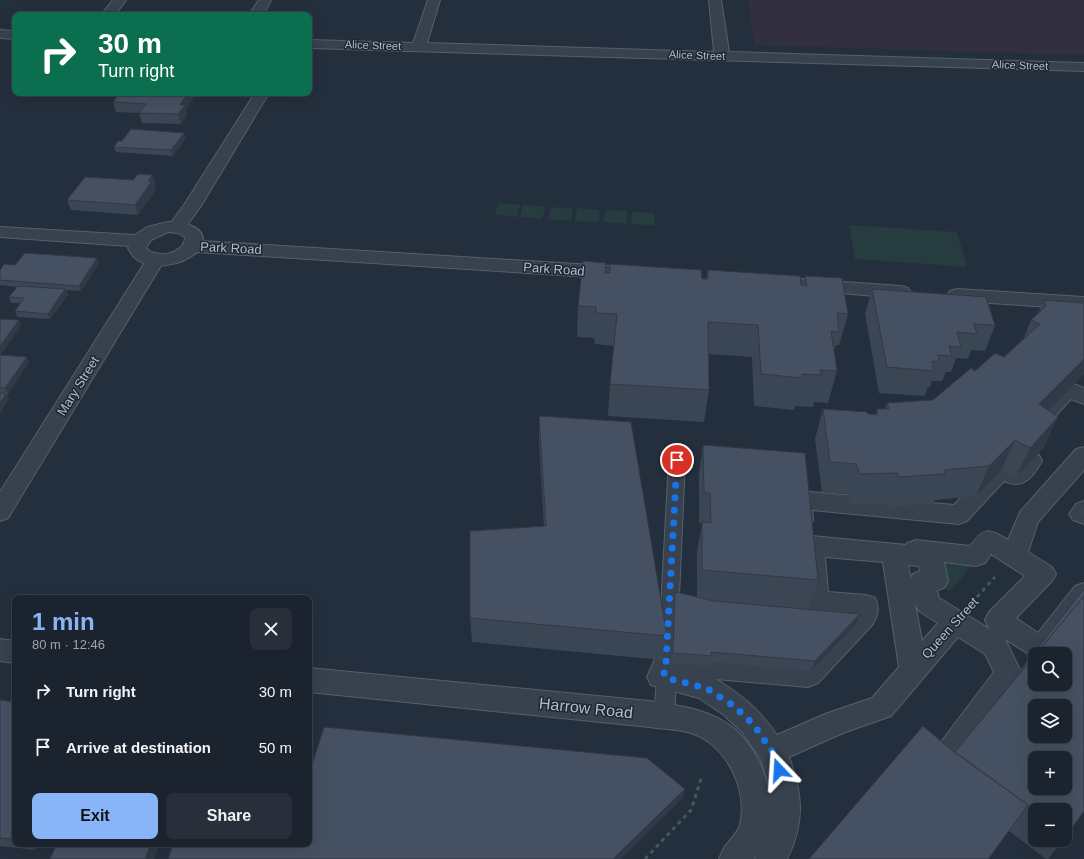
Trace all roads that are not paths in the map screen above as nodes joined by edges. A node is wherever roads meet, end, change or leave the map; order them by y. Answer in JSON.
{"nodes":[{"id":1,"x":120,"y":0,"type":"edge"},
{"id":2,"x":266,"y":0,"type":"edge"},
{"id":3,"x":434,"y":0,"type":"edge"},
{"id":4,"x":715,"y":0,"type":"edge"},
{"id":5,"x":110,"y":12,"type":"edge"},
{"id":6,"x":258,"y":12,"type":"edge"},
{"id":7,"x":0,"y":34,"type":"edge"},
{"id":8,"x":12,"y":35,"type":"edge"},
{"id":9,"x":312,"y":44,"type":"edge"},
{"id":10,"x":419,"y":46,"type":"junction"},
{"id":11,"x":722,"y":56,"type":"junction"},
{"id":12,"x":1084,"y":67,"type":"edge"},
{"id":13,"x":260,"y":96,"type":"edge"},
{"id":14,"x":177,"y":227,"type":"junction"},
{"id":15,"x":0,"y":232,"type":"edge"},
{"id":16,"x":139,"y":241,"type":"junction"},
{"id":17,"x":192,"y":246,"type":"junction"},
{"id":18,"x":156,"y":259,"type":"junction"},
{"id":19,"x":660,"y":276,"type":"edge"},
{"id":20,"x":755,"y":282,"type":"edge"},
{"id":21,"x":1084,"y":303,"type":"edge"},
{"id":22,"x":1084,"y":397,"type":"edge"},
{"id":23,"x":1084,"y":455,"type":"edge"},
{"id":24,"x":677,"y":460,"type":"dead end"},
{"id":25,"x":1084,"y":510,"type":"edge"},
{"id":26,"x":0,"y":512,"type":"edge"},
{"id":27,"x":1084,"y":515,"type":"edge"},
{"id":28,"x":894,"y":554,"type":"junction"},
{"id":29,"x":1014,"y":556,"type":"junction"},
{"id":30,"x":1084,"y":593,"type":"edge"},
{"id":31,"x":956,"y":621,"type":"junction"},
{"id":32,"x":0,"y":650,"type":"edge"},
{"id":33,"x":12,"y":652,"type":"edge"},
{"id":34,"x":913,"y":669,"type":"junction"},
{"id":35,"x":665,"y":671,"type":"junction"},
{"id":36,"x":312,"y":680,"type":"edge"},
{"id":37,"x":664,"y":716,"type":"junction"},
{"id":38,"x":772,"y":751,"type":"junction"},
{"id":39,"x":918,"y":758,"type":"edge"},
{"id":40,"x":736,"y":859,"type":"edge"},
{"id":41,"x":771,"y":859,"type":"edge"}],
"edges":[{"from":1,"to":5,"type":"street"},
{"from":2,"to":6,"type":"street"},
{"from":3,"to":10,"type":"street"},
{"from":4,"to":11,"type":"street"},
{"from":7,"to":8,"type":"street"},
{"from":9,"to":10,"type":"street","name":"Alice Street"},
{"from":10,"to":11,"type":"street","name":"Alice Street"},
{"from":11,"to":12,"type":"street","name":"Alice Street"},
{"from":13,"to":14,"type":"street"},
{"from":14,"to":16,"type":"street"},
{"from":14,"to":17,"type":"street"},
{"from":15,"to":16,"type":"street"},
{"from":16,"to":18,"type":"street"},
{"from":17,"to":18,"type":"street"},
{"from":17,"to":19,"type":"street","name":"Park Road"},
{"from":18,"to":26,"type":"street","name":"Mary Street"},
{"from":20,"to":21,"type":"street"},
{"from":22,"to":29,"type":"street"},
{"from":23,"to":29,"type":"street"},
{"from":24,"to":35,"type":"lane"},
{"from":25,"to":27,"type":"street"},
{"from":28,"to":31,"type":"street"},
{"from":28,"to":34,"type":"street"},
{"from":28,"to":35,"type":"street"},
{"from":29,"to":30,"type":"street"},
{"from":31,"to":34,"type":"street","name":"Queen Street"},
{"from":31,"to":39,"type":"street"},
{"from":32,"to":33,"type":"street"},
{"from":34,"to":38,"type":"street","name":"Queen Street"},
{"from":35,"to":37,"type":"lane"},
{"from":35,"to":38,"type":"street"},
{"from":36,"to":37,"type":"street","name":"Harrow Road"},
{"from":37,"to":40,"type":"street","name":"Harrow Road"},
{"from":38,"to":41,"type":"street"}]}
